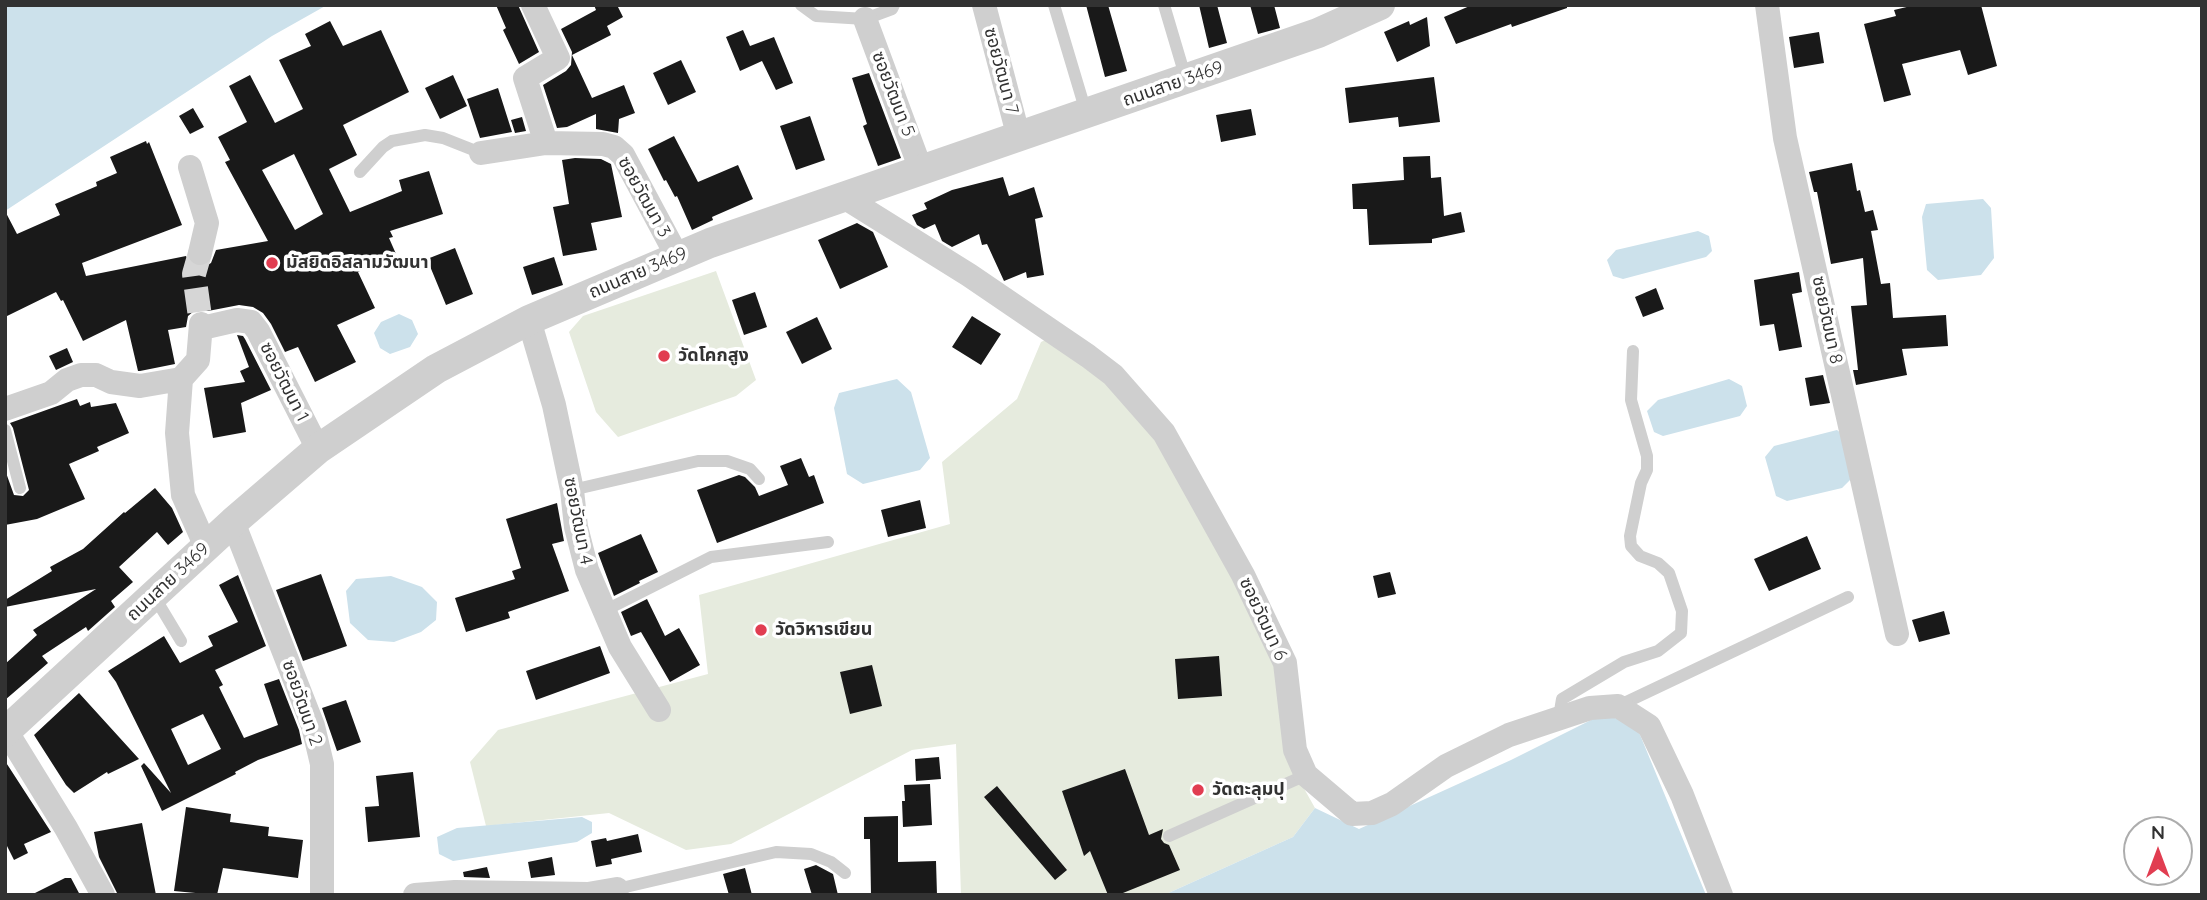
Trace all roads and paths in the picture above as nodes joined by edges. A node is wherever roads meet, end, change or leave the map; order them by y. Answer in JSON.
{"nodes":[{"id":1,"x":533,"y":5,"type":"edge"},
{"id":2,"x":801,"y":5,"type":"edge"},
{"id":3,"x":894,"y":5,"type":"edge"},
{"id":4,"x":984,"y":5,"type":"edge"},
{"id":5,"x":1054,"y":5,"type":"edge"},
{"id":6,"x":1164,"y":5,"type":"edge"},
{"id":7,"x":1380,"y":5,"type":"edge"},
{"id":8,"x":1767,"y":5,"type":"edge"},
{"id":9,"x":865,"y":19,"type":"junction"},
{"id":10,"x":1186,"y":79,"type":"junction"},
{"id":11,"x":1087,"y":114,"type":"junction"},
{"id":12,"x":1018,"y":138,"type":"junction"},
{"id":13,"x":546,"y":143,"type":"junction"},
{"id":14,"x":481,"y":153,"type":"joint"},
{"id":15,"x":190,"y":167,"type":"dead end"},
{"id":16,"x":921,"y":170,"type":"junction"},
{"id":17,"x":360,"y":172,"type":"dead end"},
{"id":18,"x":844,"y":197,"type":"junction"},
{"id":19,"x":200,"y":253,"type":"tunnel mouth"},
{"id":20,"x":677,"y":256,"type":"junction"},
{"id":21,"x":529,"y":320,"type":"junction"},
{"id":22,"x":1633,"y":351,"type":"dead end"},
{"id":23,"x":181,"y":379,"type":"junction"},
{"id":24,"x":5,"y":409,"type":"edge"},
{"id":25,"x":5,"y":430,"type":"edge"},
{"id":26,"x":318,"y":449,"type":"junction"},
{"id":27,"x":759,"y":480,"type":"dead end"},
{"id":28,"x":20,"y":488,"type":"dead end"},
{"id":29,"x":572,"y":490,"type":"junction"},
{"id":30,"x":233,"y":522,"type":"junction"},
{"id":31,"x":828,"y":542,"type":"dead end"},
{"id":32,"x":206,"y":547,"type":"junction"},
{"id":33,"x":154,"y":596,"type":"junction"},
{"id":34,"x":1848,"y":597,"type":"dead end"},
{"id":35,"x":604,"y":611,"type":"junction"},
{"id":36,"x":1897,"y":634,"type":"dead end"},
{"id":37,"x":181,"y":641,"type":"dead end"},
{"id":38,"x":1618,"y":706,"type":"junction"},
{"id":39,"x":659,"y":710,"type":"dead end"},
{"id":40,"x":1559,"y":717,"type":"junction"},
{"id":41,"x":6,"y":731,"type":"edge"},
{"id":42,"x":1306,"y":775,"type":"junction"},
{"id":43,"x":1169,"y":836,"type":"dead end"},
{"id":44,"x":845,"y":873,"type":"dead end"},
{"id":45,"x":618,"y":892,"type":"edge"},
{"id":46,"x":103,"y":895,"type":"edge"},
{"id":47,"x":322,"y":895,"type":"edge"},
{"id":48,"x":415,"y":895,"type":"edge"},
{"id":49,"x":1721,"y":895,"type":"edge"}],
"edges":[{"from":1,"to":13,"type":"street"},
{"from":2,"to":9,"type":"lane"},
{"from":3,"to":9,"type":"lane"},
{"from":4,"to":12,"type":"street","name":"ซอยวัฒนา 7"},
{"from":5,"to":11,"type":"lane"},
{"from":6,"to":10,"type":"lane"},
{"from":7,"to":10,"type":"street","name":"ถนนสาย 3469"},
{"from":8,"to":36,"type":"street","name":"ซอยวัฒนา 8"},
{"from":9,"to":16,"type":"street","name":"ซอยวัฒนา 5"},
{"from":10,"to":11,"type":"street","name":"ถนนสาย 3469"},
{"from":11,"to":12,"type":"street","name":"ถนนสาย 3469"},
{"from":12,"to":16,"type":"street","name":"ถนนสาย 3469"},
{"from":13,"to":14,"type":"street","name":"ซอยวัฒนา 3"},
{"from":13,"to":20,"type":"street","name":"ซอยวัฒนา 3"},
{"from":14,"to":17,"type":"lane"},
{"from":15,"to":19,"type":"street"},
{"from":16,"to":18,"type":"street","name":"ถนนสาย 3469"},
{"from":18,"to":20,"type":"street","name":"ถนนสาย 3469"},
{"from":18,"to":42,"type":"street","name":"ซอยวัฒนา 6"},
{"from":20,"to":21,"type":"street","name":"ถนนสาย 3469"},
{"from":21,"to":26,"type":"street","name":"ถนนสาย 3469"},
{"from":21,"to":29,"type":"street","name":"ซอยวัฒนา 4"},
{"from":22,"to":40,"type":"lane"},
{"from":23,"to":24,"type":"street"},
{"from":23,"to":26,"type":"street","name":"ซอยวัฒนา 1"},
{"from":23,"to":32,"type":"street"},
{"from":25,"to":28,"type":"lane"},
{"from":26,"to":30,"type":"street","name":"ถนนสาย 3469"},
{"from":27,"to":29,"type":"lane"},
{"from":29,"to":35,"type":"street","name":"ซอยวัฒนา 4"},
{"from":30,"to":32,"type":"street","name":"ถนนสาย 3469"},
{"from":30,"to":47,"type":"street","name":"ซอยวัฒนา 2"},
{"from":31,"to":35,"type":"lane"},
{"from":32,"to":33,"type":"street","name":"ถนนสาย 3469"},
{"from":33,"to":37,"type":"lane"},
{"from":33,"to":41,"type":"street","name":"ถนนสาย 3469"},
{"from":34,"to":38,"type":"lane"},
{"from":35,"to":39,"type":"street","name":"ซอยวัฒนา 4"},
{"from":38,"to":40,"type":"street","name":"ซอยวัฒนา 6"},
{"from":38,"to":49,"type":"street"},
{"from":40,"to":42,"type":"street","name":"ซอยวัฒนา 6"},
{"from":41,"to":46,"type":"street"},
{"from":42,"to":43,"type":"lane"},
{"from":44,"to":45,"type":"lane"},
{"from":45,"to":48,"type":"street"}]}
